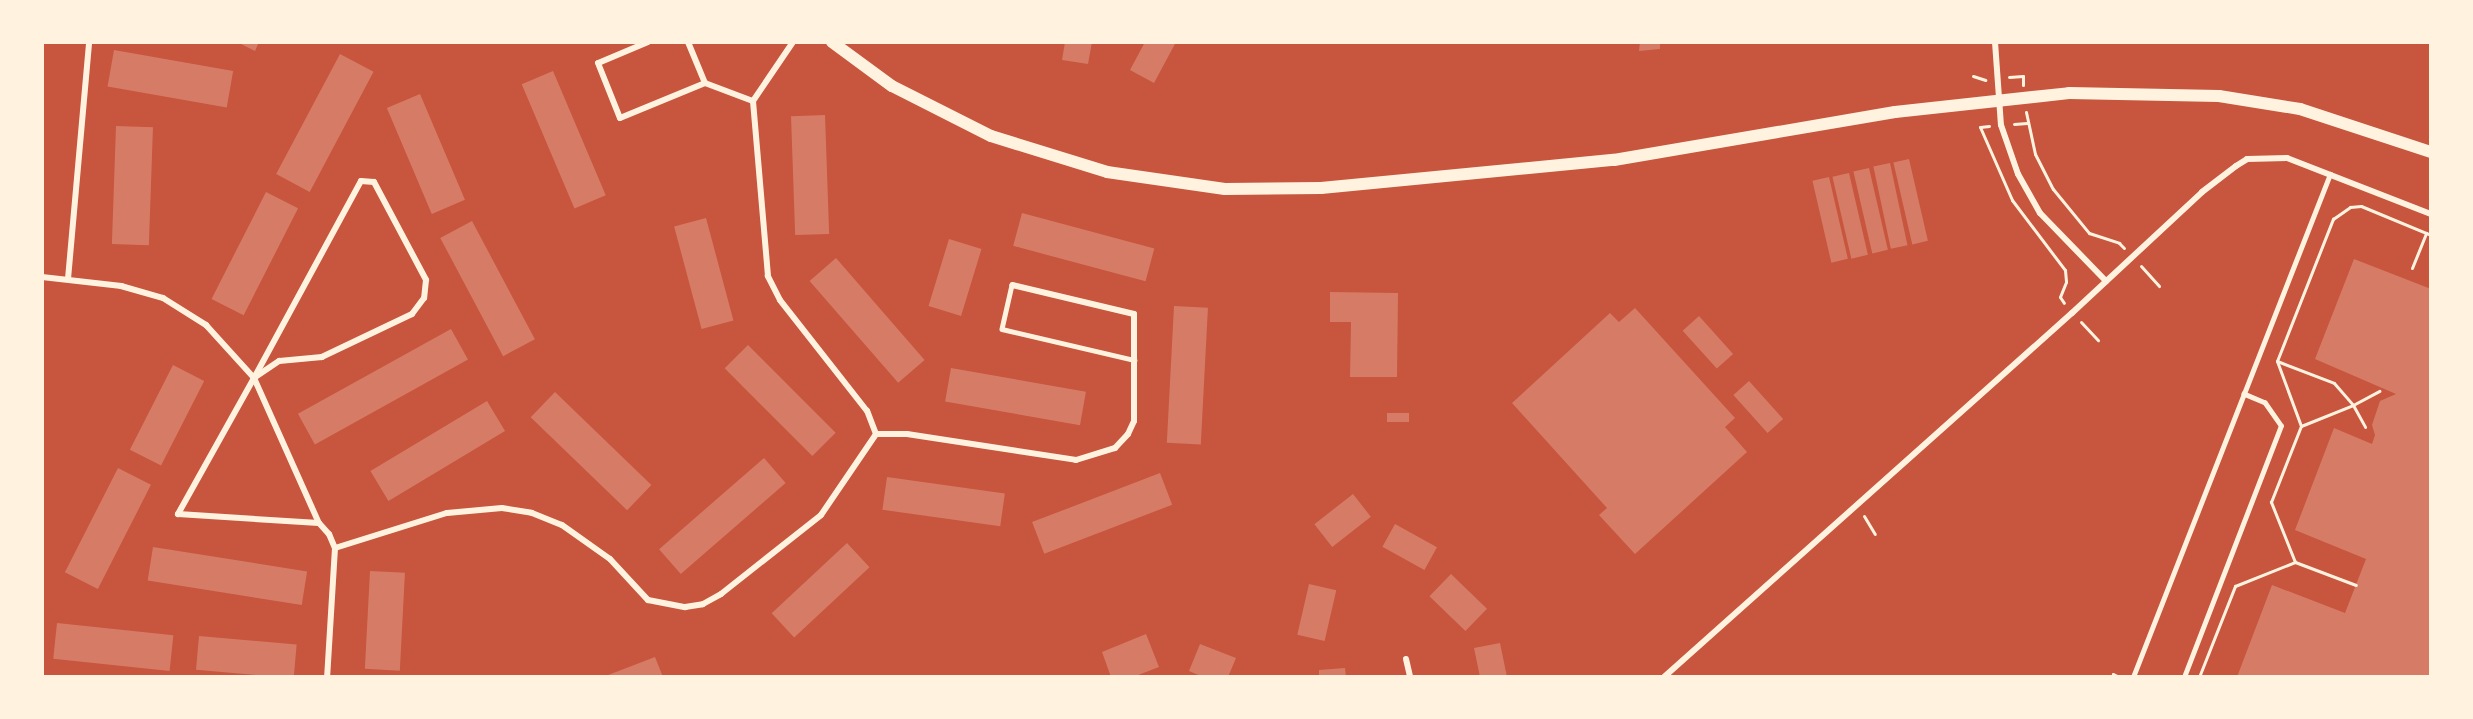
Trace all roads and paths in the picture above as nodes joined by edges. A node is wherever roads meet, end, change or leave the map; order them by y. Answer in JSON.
{"nodes":[{"id":1,"x":89,"y":42,"type":"edge"},
{"id":2,"x":648,"y":42,"type":"edge"},
{"id":3,"x":688,"y":42,"type":"edge"},
{"id":4,"x":793,"y":42,"type":"edge"},
{"id":5,"x":832,"y":42,"type":"edge"},
{"id":6,"x":1995,"y":42,"type":"edge"},
{"id":7,"x":1973,"y":76,"type":"dead end"},
{"id":8,"x":1997,"y":78,"type":"junction"},
{"id":9,"x":705,"y":83,"type":"junction"},
{"id":10,"x":2024,"y":98,"type":"junction"},
{"id":11,"x":753,"y":101,"type":"junction"},
{"id":12,"x":1998,"y":101,"type":"junction"},
{"id":13,"x":2431,"y":153,"type":"edge"},
{"id":14,"x":2331,"y":174,"type":"junction"},
{"id":15,"x":2431,"y":214,"type":"edge"},
{"id":16,"x":2426,"y":232,"type":"junction"},
{"id":17,"x":2431,"y":235,"type":"edge"},
{"id":18,"x":2132,"y":257,"type":"junction"},
{"id":19,"x":2412,"y":268,"type":"dead end"},
{"id":20,"x":42,"y":277,"type":"edge"},
{"id":21,"x":68,"y":279,"type":"junction"},
{"id":22,"x":2106,"y":280,"type":"junction"},
{"id":23,"x":1012,"y":285,"type":"joint"},
{"id":24,"x":2159,"y":286,"type":"dead end"},
{"id":25,"x":1134,"y":360,"type":"junction"},
{"id":26,"x":2277,"y":361,"type":"junction"},
{"id":27,"x":254,"y":378,"type":"junction"},
{"id":28,"x":2379,"y":391,"type":"dead end"},
{"id":29,"x":2244,"y":394,"type":"junction"},
{"id":30,"x":2353,"y":405,"type":"junction"},
{"id":31,"x":2301,"y":426,"type":"junction"},
{"id":32,"x":2365,"y":427,"type":"dead end"},
{"id":33,"x":876,"y":434,"type":"junction"},
{"id":34,"x":1864,"y":516,"type":"dead end"},
{"id":35,"x":319,"y":523,"type":"junction"},
{"id":36,"x":1875,"y":534,"type":"dead end"},
{"id":37,"x":336,"y":548,"type":"junction"},
{"id":38,"x":2295,"y":562,"type":"junction"},
{"id":39,"x":2355,"y":585,"type":"dead end"},
{"id":40,"x":1406,"y":659,"type":"dead end"},
{"id":41,"x":327,"y":677,"type":"edge"},
{"id":42,"x":1410,"y":677,"type":"edge"},
{"id":43,"x":1664,"y":677,"type":"edge"},
{"id":44,"x":2112,"y":677,"type":"edge"},
{"id":45,"x":2119,"y":677,"type":"edge"},
{"id":46,"x":2133,"y":677,"type":"edge"},
{"id":47,"x":2184,"y":677,"type":"edge"},
{"id":48,"x":2199,"y":677,"type":"edge"}],
"edges":[{"from":1,"to":21,"type":"street"},
{"from":2,"to":9,"type":"street"},
{"from":3,"to":9,"type":"street"},
{"from":4,"to":11,"type":"street"},
{"from":5,"to":12,"type":"main road"},
{"from":6,"to":8,"type":"street"},
{"from":7,"to":8,"type":"path"},
{"from":8,"to":10,"type":"path"},
{"from":8,"to":12,"type":"street"},
{"from":9,"to":11,"type":"street"},
{"from":10,"to":12,"type":"main road"},
{"from":10,"to":13,"type":"main road"},
{"from":10,"to":18,"type":"path"},
{"from":11,"to":33,"type":"street"},
{"from":12,"to":22,"type":"street"},
{"from":14,"to":15,"type":"street"},
{"from":14,"to":18,"type":"street"},
{"from":14,"to":29,"type":"lane"},
{"from":16,"to":17,"type":"path"},
{"from":16,"to":19,"type":"path"},
{"from":16,"to":26,"type":"path"},
{"from":18,"to":22,"type":"street"},
{"from":18,"to":24,"type":"path"},
{"from":20,"to":21,"type":"street"},
{"from":21,"to":27,"type":"street"},
{"from":22,"to":43,"type":"street"},
{"from":23,"to":25,"type":"street"},
{"from":23,"to":25,"type":"lane"},
{"from":25,"to":33,"type":"street"},
{"from":26,"to":30,"type":"path"},
{"from":26,"to":31,"type":"path"},
{"from":27,"to":27,"type":"street"},
{"from":27,"to":35,"type":"street"},
{"from":27,"to":35,"type":"street"},
{"from":28,"to":30,"type":"path"},
{"from":29,"to":46,"type":"lane"},
{"from":29,"to":47,"type":"lane"},
{"from":30,"to":31,"type":"path"},
{"from":30,"to":32,"type":"path"},
{"from":31,"to":38,"type":"path"},
{"from":33,"to":37,"type":"street"},
{"from":34,"to":36,"type":"path"},
{"from":35,"to":37,"type":"street"},
{"from":37,"to":41,"type":"street"},
{"from":38,"to":39,"type":"path"},
{"from":38,"to":48,"type":"path"},
{"from":40,"to":42,"type":"street"},
{"from":44,"to":45,"type":"path"}]}
